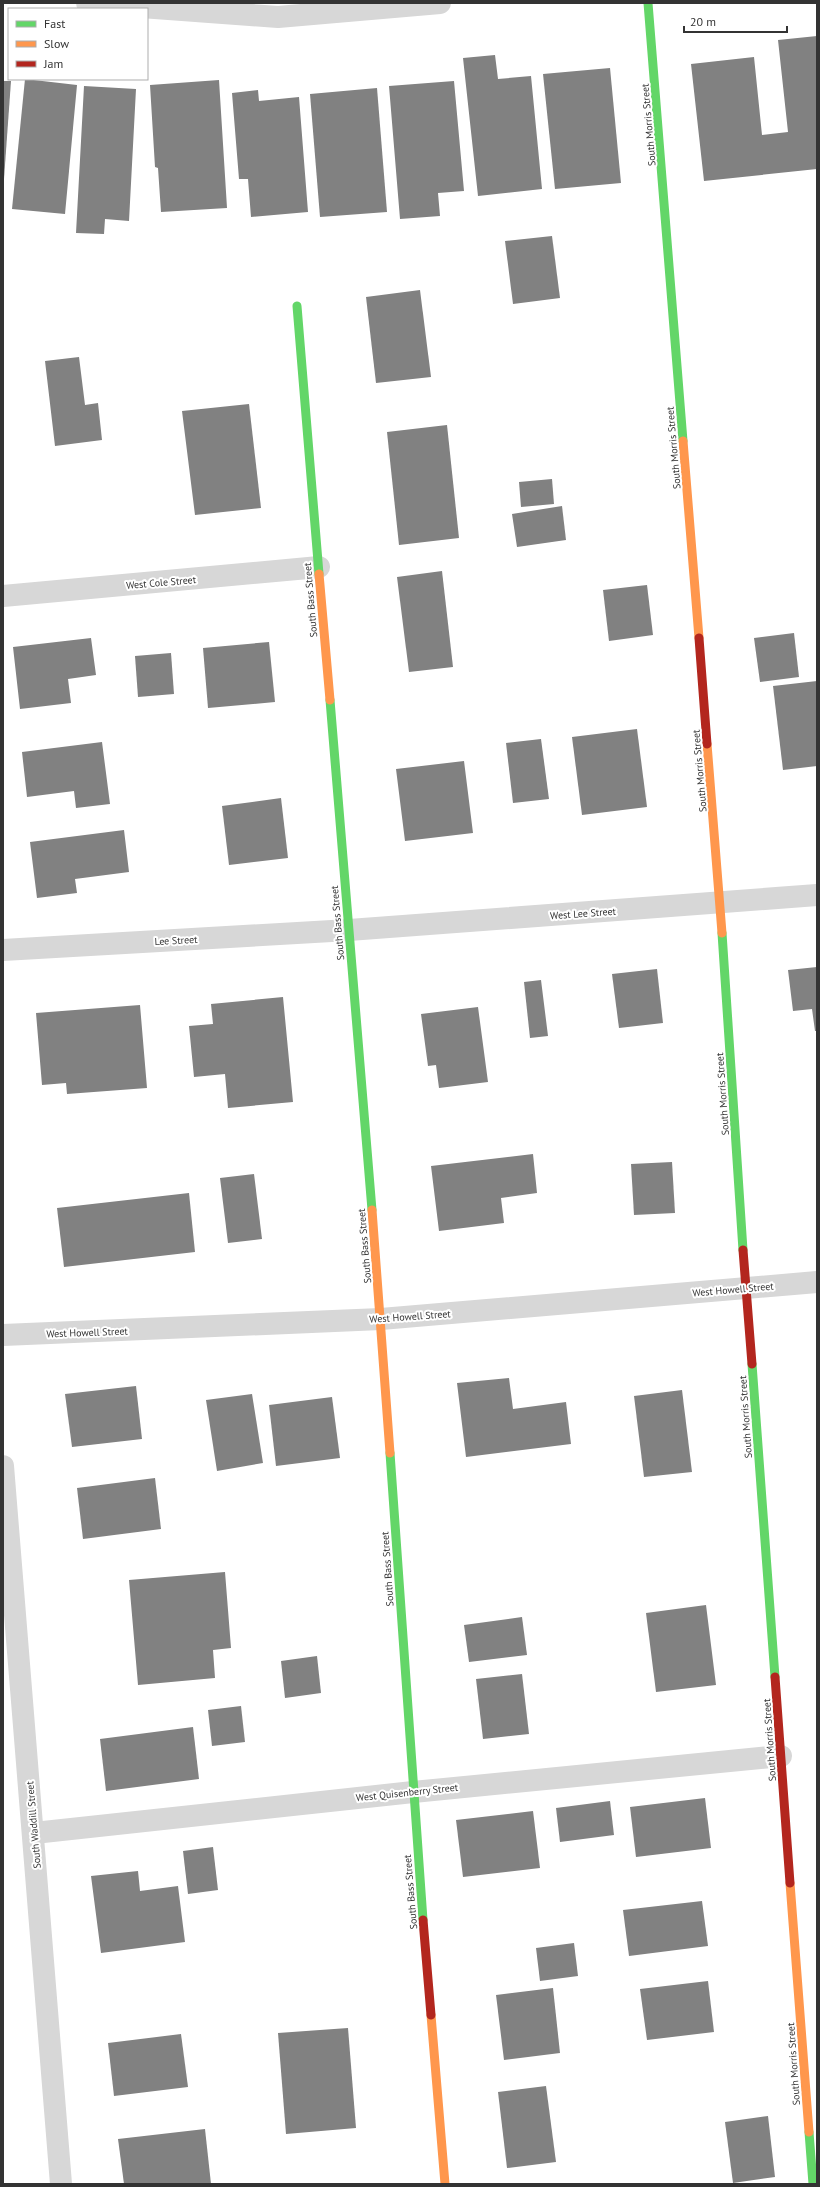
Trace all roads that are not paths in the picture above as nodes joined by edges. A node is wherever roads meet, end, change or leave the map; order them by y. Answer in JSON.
{"nodes":[{"id":1,"x":87,"y":3,"type":"edge"},
{"id":2,"x":440,"y":3,"type":"edge"},
{"id":3,"x":648,"y":3,"type":"edge"},
{"id":4,"x":297,"y":306,"type":"dead end"},
{"id":5,"x":319,"y":567,"type":"junction"},
{"id":6,"x":3,"y":596,"type":"edge"},
{"id":7,"x":817,"y":895,"type":"edge"},
{"id":8,"x":720,"y":903,"type":"junction"},
{"id":9,"x":349,"y":930,"type":"junction"},
{"id":10,"x":3,"y":950,"type":"edge"},
{"id":11,"x":817,"y":1282,"type":"edge"},
{"id":12,"x":746,"y":1288,"type":"junction"},
{"id":13,"x":381,"y":1319,"type":"junction"},
{"id":14,"x":3,"y":1335,"type":"edge"},
{"id":15,"x":3,"y":1466,"type":"edge"},
{"id":16,"x":781,"y":1756,"type":"junction"},
{"id":17,"x":413,"y":1792,"type":"junction"},
{"id":18,"x":34,"y":1833,"type":"junction"},
{"id":19,"x":61,"y":2184,"type":"edge"},
{"id":20,"x":445,"y":2184,"type":"edge"},
{"id":21,"x":813,"y":2184,"type":"edge"}],
"edges":[{"from":1,"to":2,"type":"street"},
{"from":3,"to":8,"type":"street","name":"South Morris Street"},
{"from":4,"to":5,"type":"street","name":"South Bass Street"},
{"from":5,"to":6,"type":"street","name":"West Cole Street"},
{"from":5,"to":9,"type":"street","name":"South Bass Street"},
{"from":7,"to":8,"type":"street","name":"West Lee Street"},
{"from":8,"to":9,"type":"street","name":"West Lee Street"},
{"from":8,"to":12,"type":"street","name":"South Morris Street"},
{"from":9,"to":10,"type":"street","name":"Lee Street"},
{"from":9,"to":13,"type":"street","name":"South Bass Street"},
{"from":11,"to":12,"type":"street","name":"West Howell Street"},
{"from":12,"to":13,"type":"street","name":"West Howell Street"},
{"from":12,"to":16,"type":"street","name":"South Morris Street"},
{"from":13,"to":14,"type":"street","name":"West Howell Street"},
{"from":13,"to":17,"type":"street","name":"South Bass Street"},
{"from":15,"to":18,"type":"street","name":"South Waddill Street"},
{"from":16,"to":17,"type":"street","name":"West Quisenberry Street"},
{"from":16,"to":21,"type":"street","name":"South Morris Street"},
{"from":17,"to":18,"type":"street","name":"West Quisenberry Street"},
{"from":17,"to":20,"type":"street","name":"South Bass Street"},
{"from":18,"to":19,"type":"street","name":"South Waddill Street"}]}
